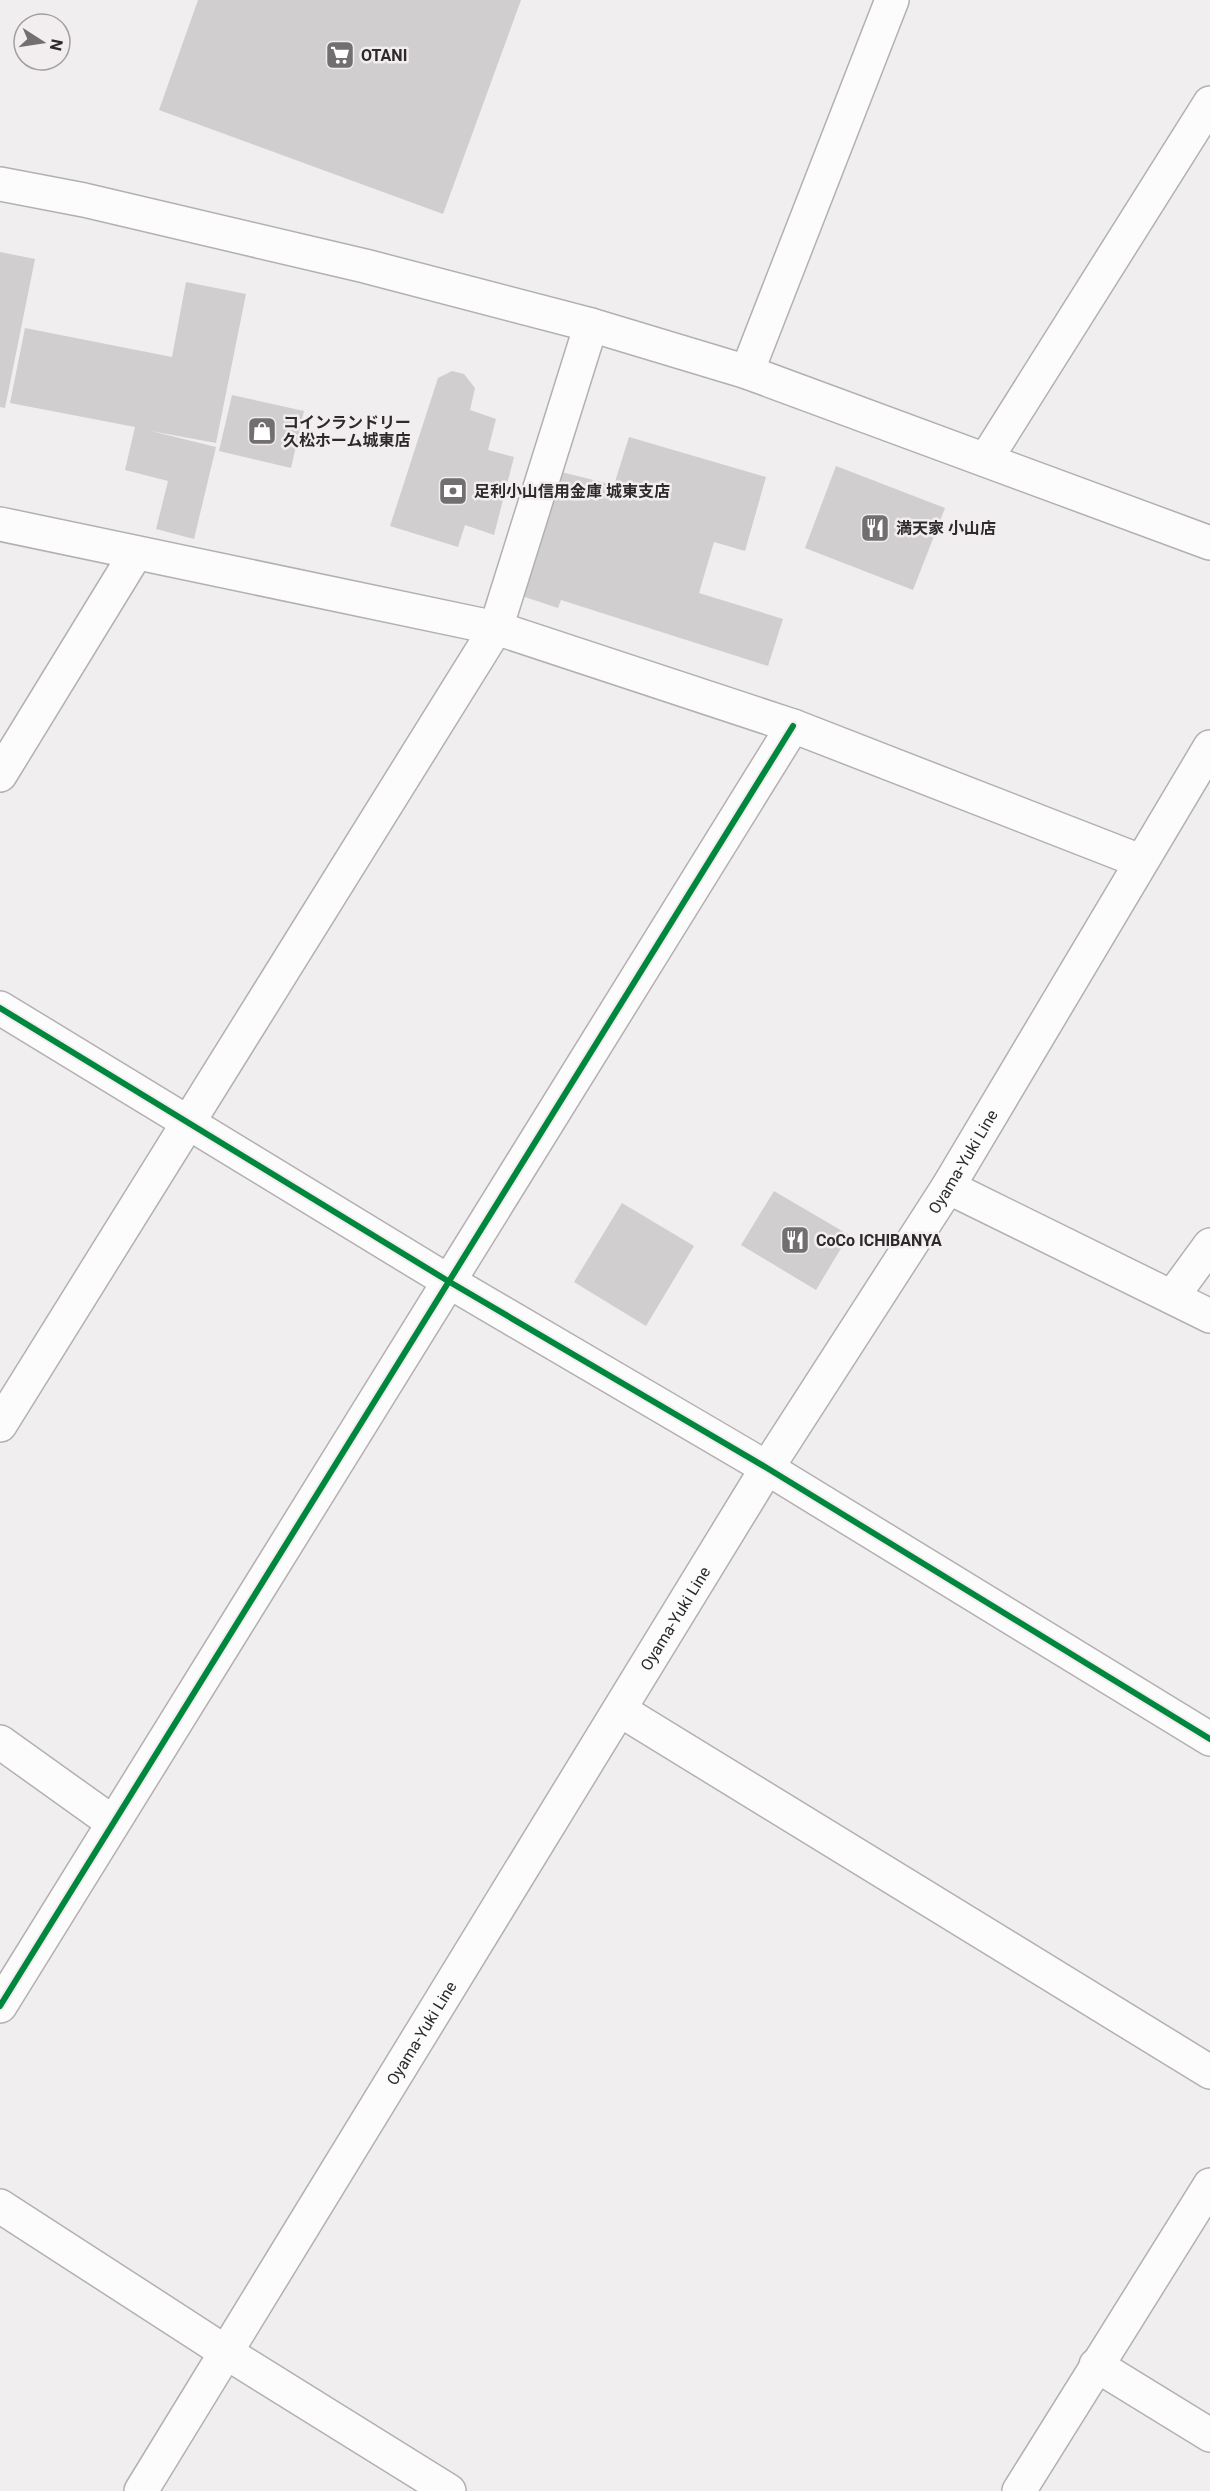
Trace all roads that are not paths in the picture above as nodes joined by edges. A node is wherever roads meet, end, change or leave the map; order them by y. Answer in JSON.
{"nodes":[{"id":1,"x":892,"y":0,"type":"edge"},
{"id":2,"x":1210,"y":103,"type":"edge"},
{"id":3,"x":0,"y":184,"type":"edge"},
{"id":4,"x":591,"y":325,"type":"junction"},
{"id":5,"x":747,"y":372,"type":"junction"},
{"id":6,"x":986,"y":459,"type":"junction"},
{"id":7,"x":0,"y":524,"type":"edge"},
{"id":8,"x":1210,"y":543,"type":"edge"},
{"id":9,"x":136,"y":553,"type":"junction"},
{"id":10,"x":496,"y":628,"type":"junction"},
{"id":11,"x":792,"y":726,"type":"junction"},
{"id":12,"x":1210,"y":747,"type":"edge"},
{"id":13,"x":0,"y":775,"type":"edge"},
{"id":14,"x":1140,"y":861,"type":"junction"},
{"id":15,"x":0,"y":1008,"type":"edge"},
{"id":16,"x":186,"y":1122,"type":"junction"},
{"id":17,"x":948,"y":1187,"type":"junction"},
{"id":18,"x":1210,"y":1245,"type":"edge"},
{"id":19,"x":448,"y":1281,"type":"junction"},
{"id":20,"x":1172,"y":1297,"type":"junction"},
{"id":21,"x":1210,"y":1316,"type":"edge"},
{"id":22,"x":0,"y":1425,"type":"edge"},
{"id":23,"x":767,"y":1468,"type":"junction"},
{"id":24,"x":620,"y":1710,"type":"junction"},
{"id":25,"x":1210,"y":1739,"type":"edge"},
{"id":26,"x":0,"y":1742,"type":"edge"},
{"id":27,"x":112,"y":1822,"type":"junction"},
{"id":28,"x":0,"y":2006,"type":"edge"},
{"id":29,"x":1210,"y":2072,"type":"edge"},
{"id":30,"x":1210,"y":2185,"type":"edge"},
{"id":31,"x":0,"y":2206,"type":"edge"},
{"id":32,"x":226,"y":2353,"type":"junction"},
{"id":33,"x":1096,"y":2366,"type":"junction"},
{"id":34,"x":1210,"y":2435,"type":"edge"},
{"id":35,"x":141,"y":2491,"type":"edge"},
{"id":36,"x":449,"y":2491,"type":"edge"},
{"id":37,"x":1019,"y":2491,"type":"edge"}],
"edges":[{"from":1,"to":5,"type":"street"},
{"from":2,"to":6,"type":"street"},
{"from":3,"to":4,"type":"street"},
{"from":4,"to":5,"type":"street"},
{"from":4,"to":10,"type":"street"},
{"from":5,"to":6,"type":"street"},
{"from":6,"to":8,"type":"street"},
{"from":7,"to":9,"type":"street"},
{"from":9,"to":10,"type":"street"},
{"from":9,"to":13,"type":"street"},
{"from":10,"to":11,"type":"street"},
{"from":10,"to":16,"type":"street"},
{"from":11,"to":14,"type":"street"},
{"from":11,"to":19,"type":"street"},
{"from":12,"to":14,"type":"street","name":"Oyama-Yuki Line"},
{"from":14,"to":17,"type":"street","name":"Oyama-Yuki Line"},
{"from":15,"to":16,"type":"street"},
{"from":16,"to":19,"type":"street"},
{"from":16,"to":22,"type":"street"},
{"from":17,"to":20,"type":"street"},
{"from":17,"to":23,"type":"street","name":"Oyama-Yuki Line"},
{"from":18,"to":20,"type":"street"},
{"from":19,"to":23,"type":"street"},
{"from":19,"to":27,"type":"street"},
{"from":20,"to":21,"type":"street"},
{"from":23,"to":24,"type":"street","name":"Oyama-Yuki Line"},
{"from":23,"to":25,"type":"street"},
{"from":24,"to":29,"type":"street"},
{"from":24,"to":32,"type":"street","name":"Oyama-Yuki Line"},
{"from":26,"to":27,"type":"street"},
{"from":27,"to":28,"type":"street"},
{"from":30,"to":33,"type":"street"},
{"from":31,"to":32,"type":"street"},
{"from":32,"to":35,"type":"street","name":"Oyama-Yuki Line"},
{"from":32,"to":36,"type":"street"},
{"from":33,"to":34,"type":"street"},
{"from":33,"to":37,"type":"street"}]}
